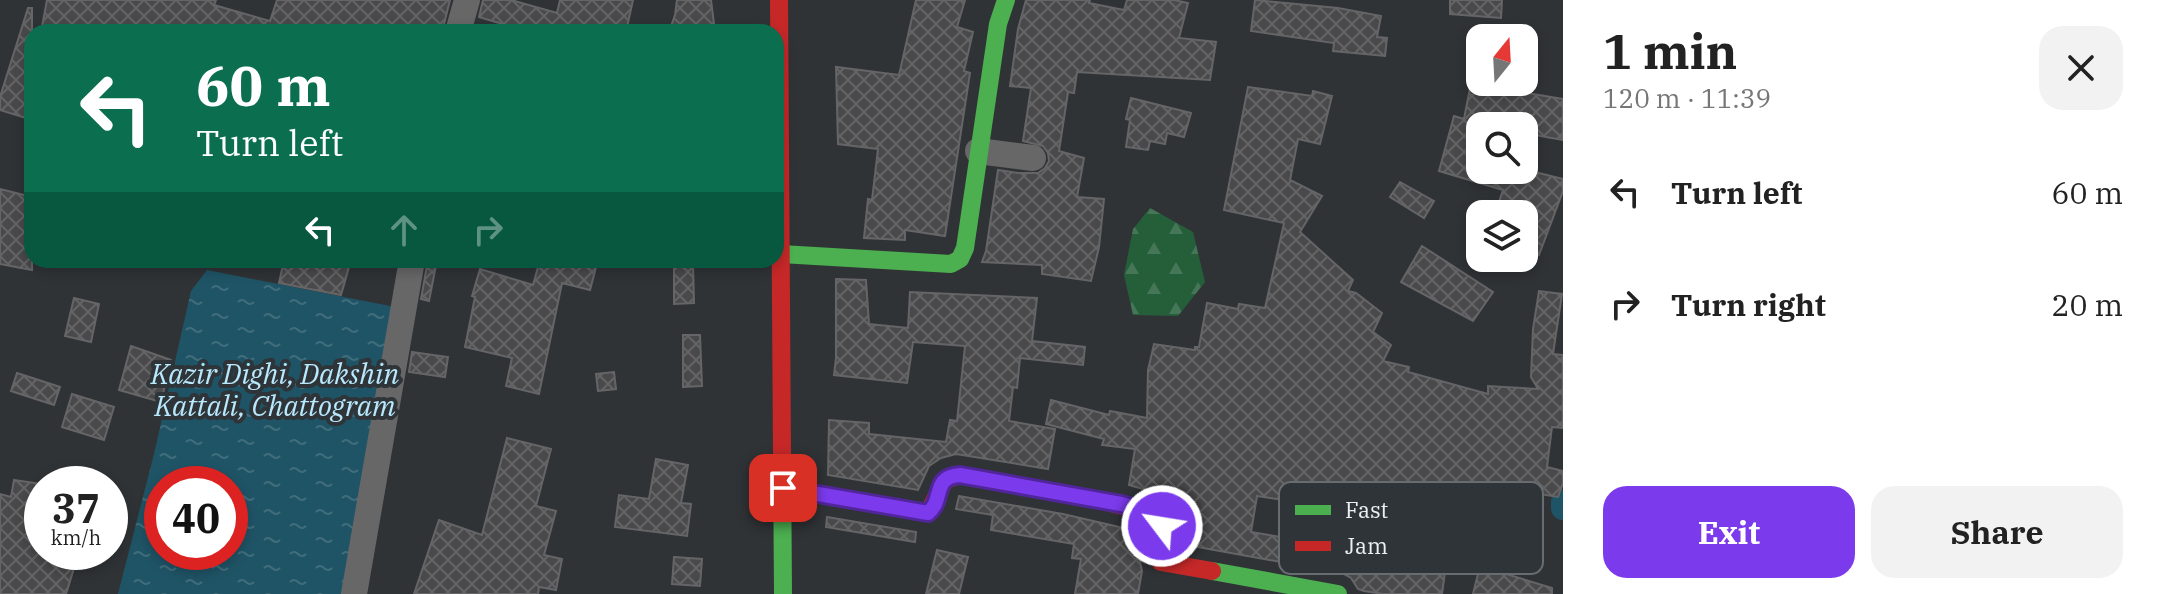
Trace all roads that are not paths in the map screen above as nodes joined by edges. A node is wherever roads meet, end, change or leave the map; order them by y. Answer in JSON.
{"nodes":[{"id":1,"x":467,"y":0,"type":"edge"},
{"id":2,"x":779,"y":0,"type":"edge"},
{"id":3,"x":1006,"y":0,"type":"edge"},
{"id":4,"x":460,"y":24,"type":"edge"},
{"id":5,"x":778,"y":24,"type":"edge"},
{"id":6,"x":978,"y":151,"type":"junction"},
{"id":7,"x":1033,"y":158,"type":"dead end"},
{"id":8,"x":784,"y":257,"type":"edge"},
{"id":9,"x":411,"y":268,"type":"edge"},
{"id":10,"x":771,"y":268,"type":"edge"},
{"id":11,"x":773,"y":268,"type":"edge"},
{"id":12,"x":763,"y":339,"type":"dead end"},
{"id":13,"x":783,"y":488,"type":"junction"},
{"id":14,"x":764,"y":499,"type":"dead end"},
{"id":15,"x":354,"y":594,"type":"edge"},
{"id":16,"x":767,"y":594,"type":"edge"},
{"id":17,"x":783,"y":594,"type":"edge"},
{"id":18,"x":1338,"y":594,"type":"edge"}],
"edges":[{"from":1,"to":4,"type":"street"},
{"from":2,"to":5,"type":"main road"},
{"from":3,"to":6,"type":"main road"},
{"from":6,"to":7,"type":"street"},
{"from":6,"to":8,"type":"main road"},
{"from":9,"to":15,"type":"street"},
{"from":10,"to":12,"type":"main road"},
{"from":11,"to":13,"type":"main road"},
{"from":13,"to":17,"type":"main road"},
{"from":13,"to":18,"type":"main road"},
{"from":14,"to":16,"type":"main road"}]}
